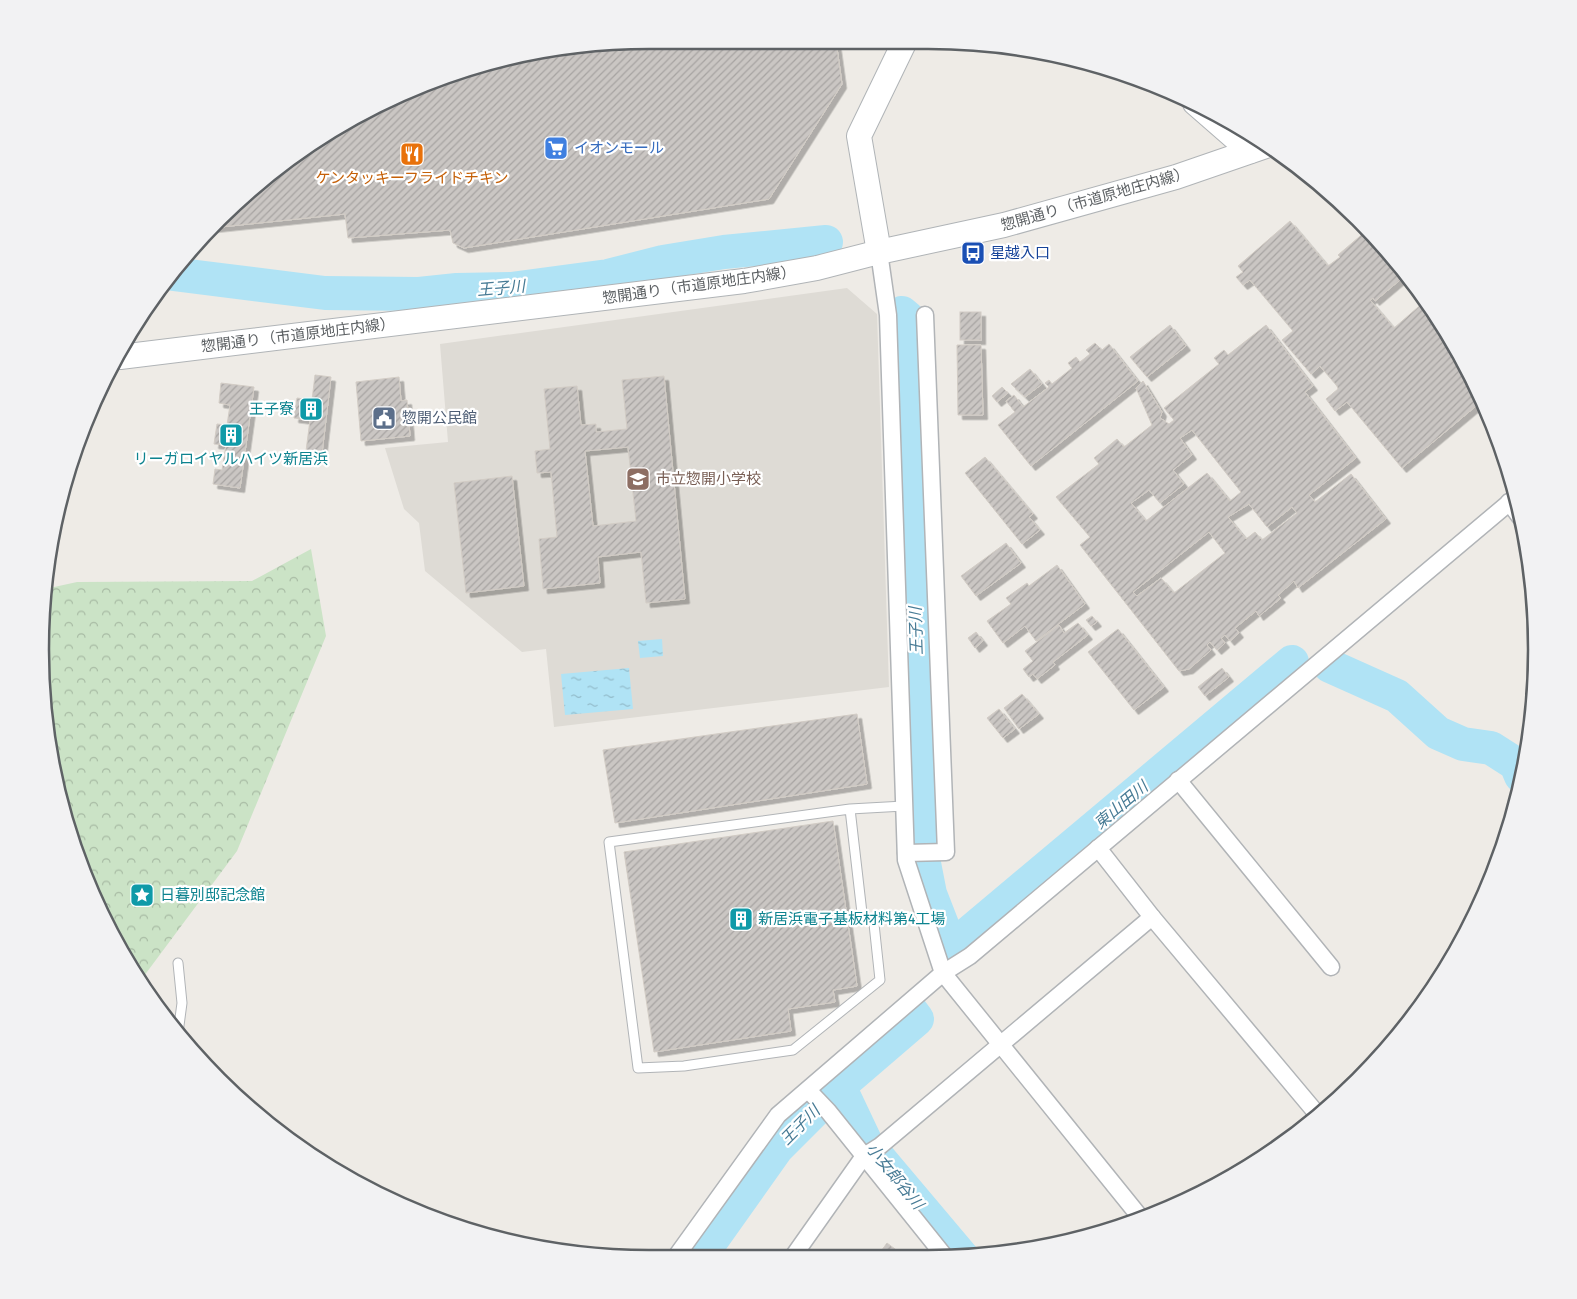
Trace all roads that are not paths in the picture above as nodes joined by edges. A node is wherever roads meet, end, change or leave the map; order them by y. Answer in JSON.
{"nodes":[{"id":1,"x":901,"y":49,"type":"edge"},
{"id":2,"x":1258,"y":148,"type":"edge"},
{"id":3,"x":879,"y":252,"type":"junction"},
{"id":4,"x":925,"y":315,"type":"dead end"},
{"id":5,"x":125,"y":356,"type":"edge"},
{"id":6,"x":1510,"y":502,"type":"edge"},
{"id":7,"x":1178,"y":780,"type":"junction"},
{"id":8,"x":904,"y":806,"type":"junction"},
{"id":9,"x":850,"y":809,"type":"junction"},
{"id":10,"x":1098,"y":848,"type":"junction"},
{"id":11,"x":907,"y":853,"type":"junction"},
{"id":12,"x":1152,"y":917,"type":"junction"},
{"id":13,"x":178,"y":963,"type":"dead end"},
{"id":14,"x":1331,"y":967,"type":"dead end"},
{"id":15,"x":943,"y":973,"type":"junction"},
{"id":16,"x":179,"y":1023,"type":"edge"},
{"id":17,"x":1000,"y":1044,"type":"junction"},
{"id":18,"x":810,"y":1092,"type":"junction"},
{"id":19,"x":1313,"y":1110,"type":"edge"},
{"id":20,"x":871,"y":1151,"type":"junction"},
{"id":21,"x":1136,"y":1213,"type":"edge"},
{"id":22,"x":681,"y":1250,"type":"edge"},
{"id":23,"x":798,"y":1250,"type":"edge"},
{"id":24,"x":940,"y":1250,"type":"edge"}],
"edges":[{"from":1,"to":3,"type":"street"},
{"from":2,"to":3,"type":"street","name":"惣開通り（市道原地庄内線）"},
{"from":3,"to":5,"type":"street","name":"惣開通り（市道原地庄内線）"},
{"from":3,"to":8,"type":"street"},
{"from":4,"to":11,"type":"street"},
{"from":6,"to":7,"type":"street"},
{"from":7,"to":10,"type":"street"},
{"from":7,"to":14,"type":"street"},
{"from":8,"to":9,"type":"lane"},
{"from":8,"to":11,"type":"street"},
{"from":9,"to":9,"type":"lane"},
{"from":10,"to":12,"type":"street"},
{"from":10,"to":15,"type":"street"},
{"from":11,"to":15,"type":"street"},
{"from":12,"to":17,"type":"street"},
{"from":12,"to":19,"type":"street"},
{"from":13,"to":16,"type":"lane"},
{"from":15,"to":17,"type":"street"},
{"from":15,"to":18,"type":"street"},
{"from":17,"to":20,"type":"street"},
{"from":17,"to":21,"type":"street"},
{"from":18,"to":20,"type":"street"},
{"from":18,"to":22,"type":"street"},
{"from":20,"to":23,"type":"street"},
{"from":20,"to":24,"type":"street"}]}
